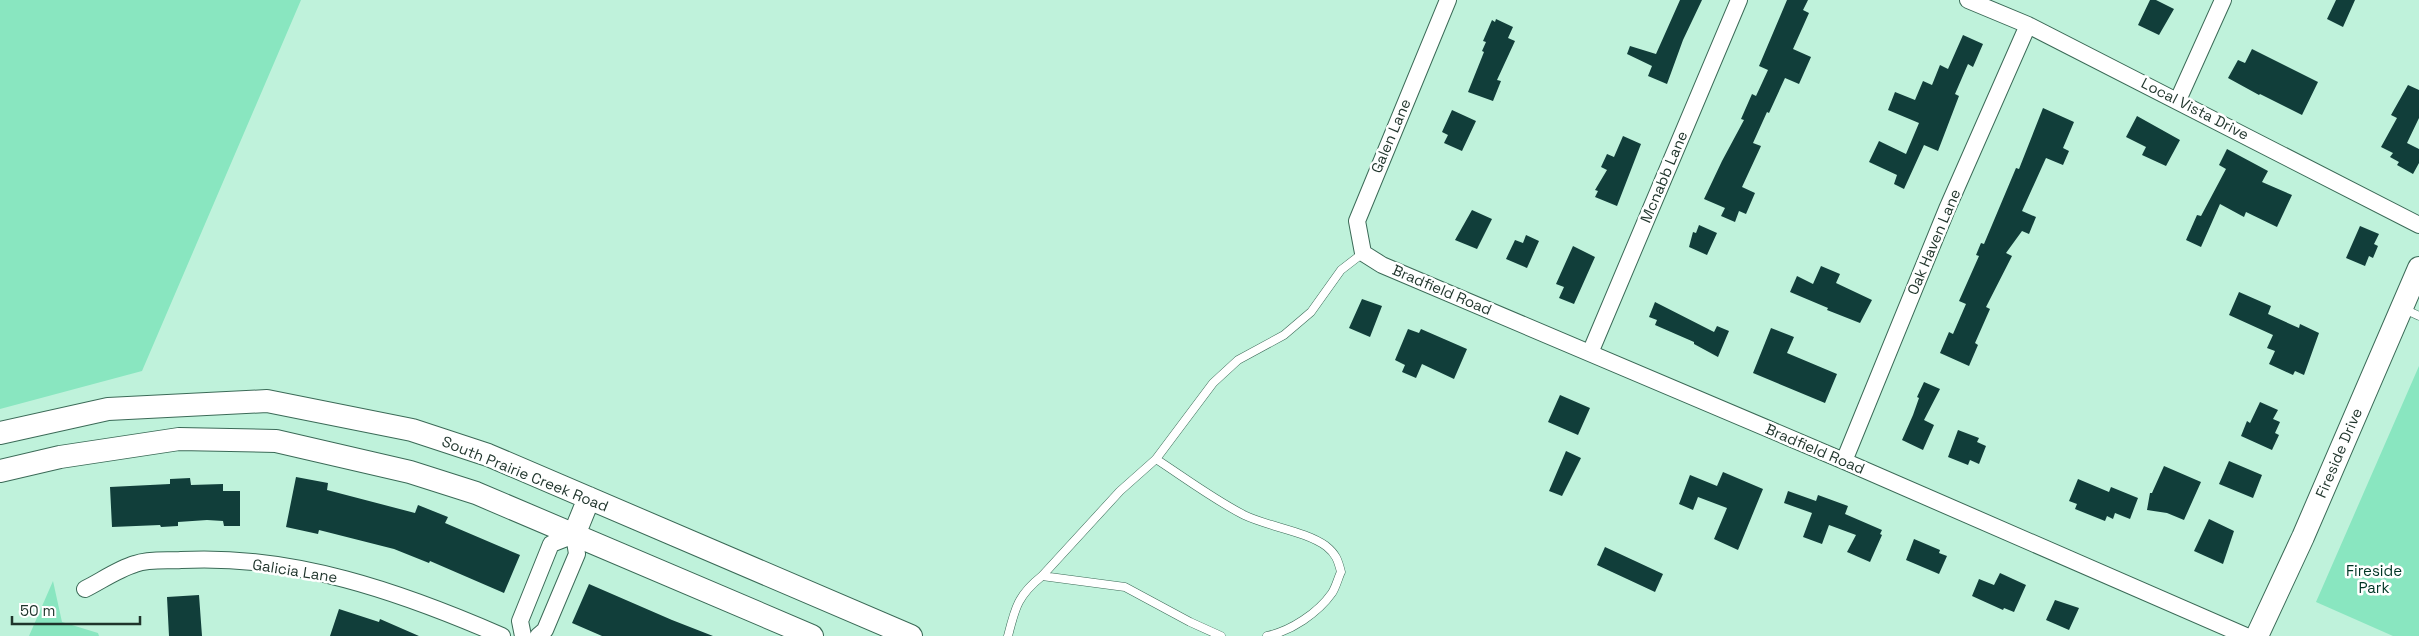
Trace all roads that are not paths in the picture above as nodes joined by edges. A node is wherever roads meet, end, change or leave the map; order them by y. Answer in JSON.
{"nodes":[{"id":1,"x":1448,"y":0,"type":"edge"},
{"id":2,"x":1739,"y":0,"type":"edge"},
{"id":3,"x":1968,"y":0,"type":"edge"},
{"id":4,"x":2223,"y":0,"type":"edge"},
{"id":5,"x":1986,"y":4,"type":"edge"},
{"id":6,"x":2028,"y":24,"type":"junction"},
{"id":7,"x":2178,"y":100,"type":"junction"},
{"id":8,"x":2419,"y":225,"type":"edge"},
{"id":9,"x":1363,"y":253,"type":"junction"},
{"id":10,"x":2419,"y":268,"type":"edge"},
{"id":11,"x":2410,"y":312,"type":"edge"},
{"id":12,"x":1590,"y":353,"type":"junction"},
{"id":13,"x":0,"y":433,"type":"edge"},
{"id":14,"x":1156,"y":459,"type":"junction"},
{"id":15,"x":1844,"y":461,"type":"junction"},
{"id":16,"x":0,"y":471,"type":"edge"},
{"id":17,"x":589,"y":498,"type":"junction"},
{"id":18,"x":574,"y":535,"type":"junction"},
{"id":19,"x":1042,"y":576,"type":"junction"},
{"id":20,"x":85,"y":589,"type":"dead end"},
{"id":21,"x":502,"y":636,"type":"edge"},
{"id":22,"x":523,"y":636,"type":"edge"},
{"id":23,"x":538,"y":636,"type":"edge"},
{"id":24,"x":812,"y":636,"type":"edge"},
{"id":25,"x":911,"y":636,"type":"edge"},
{"id":26,"x":1008,"y":636,"type":"edge"},
{"id":27,"x":1221,"y":636,"type":"edge"},
{"id":28,"x":1267,"y":636,"type":"edge"},
{"id":29,"x":2246,"y":636,"type":"edge"},
{"id":30,"x":2256,"y":636,"type":"edge"}],
"edges":[{"from":1,"to":9,"type":"street","name":"Galen Lane"},
{"from":2,"to":12,"type":"street","name":"Mcnabb Lane"},
{"from":3,"to":5,"type":"street","name":"Local Vista Drive"},
{"from":4,"to":7,"type":"street"},
{"from":5,"to":6,"type":"street","name":"Local Vista Drive"},
{"from":6,"to":7,"type":"street","name":"Local Vista Drive"},
{"from":6,"to":15,"type":"street","name":"Oak Haven Lane"},
{"from":7,"to":8,"type":"street","name":"Local Vista Drive"},
{"from":9,"to":12,"type":"street","name":"Bradfield Road"},
{"from":9,"to":14,"type":"lane"},
{"from":10,"to":11,"type":"main road","name":"Fireside Drive"},
{"from":11,"to":30,"type":"main road","name":"Fireside Drive"},
{"from":12,"to":15,"type":"street","name":"Bradfield Road"},
{"from":13,"to":17,"type":"main road","name":"South Prairie Creek Road"},
{"from":14,"to":19,"type":"lane"},
{"from":14,"to":28,"type":"lane"},
{"from":15,"to":29,"type":"street","name":"Bradfield Road"},
{"from":16,"to":18,"type":"main road"},
{"from":17,"to":18,"type":"main road"},
{"from":17,"to":25,"type":"main road","name":"South Prairie Creek Road"},
{"from":18,"to":22,"type":"street"},
{"from":18,"to":23,"type":"street"},
{"from":18,"to":24,"type":"main road"},
{"from":19,"to":26,"type":"lane"},
{"from":19,"to":27,"type":"lane"},
{"from":20,"to":21,"type":"street","name":"Galicia Lane"}]}
